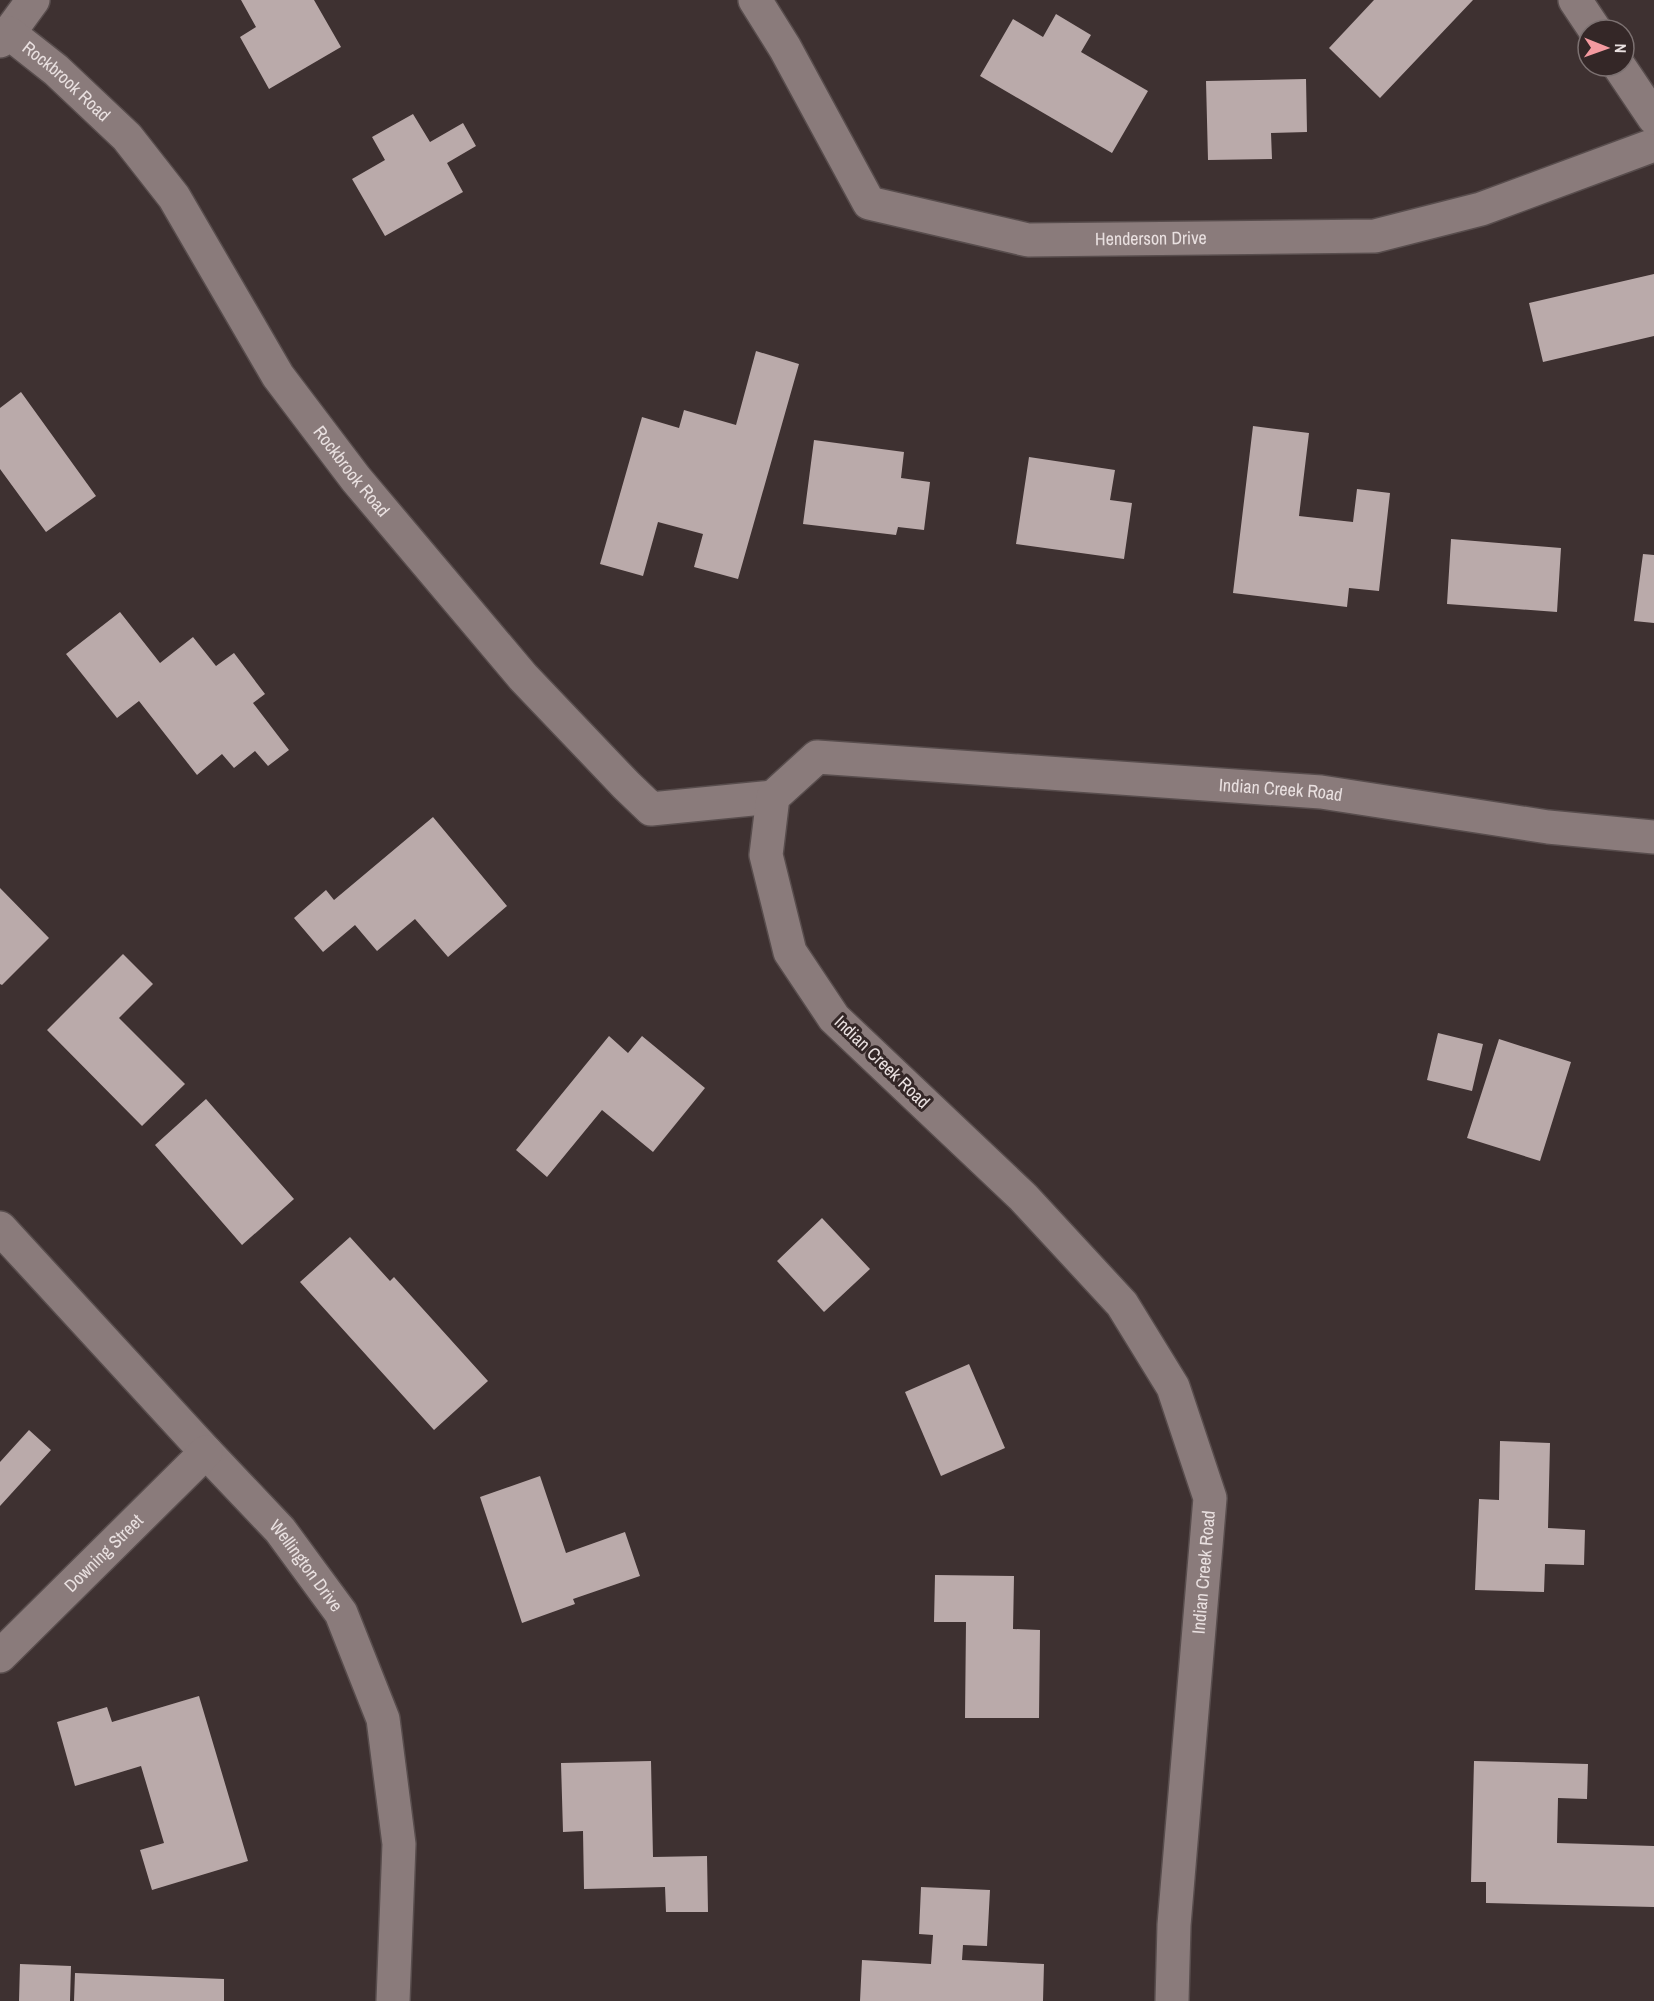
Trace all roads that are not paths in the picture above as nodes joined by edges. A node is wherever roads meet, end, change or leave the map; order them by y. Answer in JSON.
{"nodes":[{"id":1,"x":33,"y":0,"type":"edge"},
{"id":2,"x":754,"y":0,"type":"edge"},
{"id":3,"x":1575,"y":0,"type":"edge"},
{"id":4,"x":1587,"y":18,"type":"edge"},
{"id":5,"x":4,"y":37,"type":"edge"},
{"id":6,"x":1627,"y":78,"type":"edge"},
{"id":7,"x":1654,"y":118,"type":"edge"},
{"id":8,"x":1654,"y":145,"type":"edge"},
{"id":9,"x":773,"y":797,"type":"junction"},
{"id":10,"x":1654,"y":837,"type":"edge"},
{"id":11,"x":0,"y":1228,"type":"edge"},
{"id":12,"x":206,"y":1452,"type":"junction"},
{"id":13,"x":0,"y":1656,"type":"edge"},
{"id":14,"x":393,"y":2001,"type":"edge"},
{"id":15,"x":1172,"y":2001,"type":"edge"}],
"edges":[{"from":1,"to":5,"type":"street"},
{"from":2,"to":8,"type":"street","name":"Henderson Drive"},
{"from":3,"to":4,"type":"street"},
{"from":5,"to":9,"type":"street","name":"Rockbrook Road"},
{"from":6,"to":7,"type":"street"},
{"from":9,"to":10,"type":"street","name":"Indian Creek Road"},
{"from":9,"to":15,"type":"street","name":"Indian Creek Road"},
{"from":11,"to":12,"type":"street","name":"Wellington Drive"},
{"from":12,"to":13,"type":"street","name":"Downing Street"},
{"from":12,"to":14,"type":"street","name":"Wellington Drive"}]}
